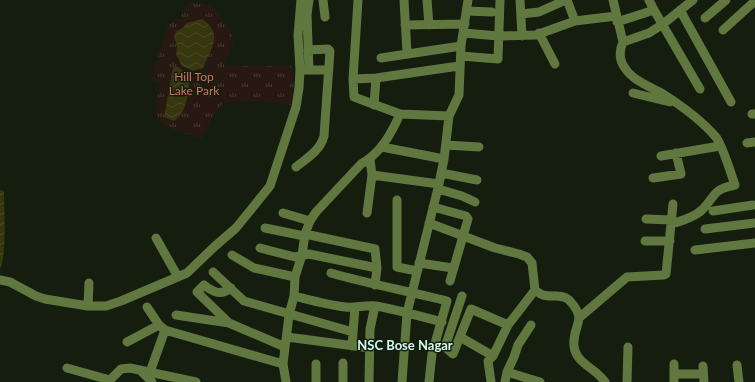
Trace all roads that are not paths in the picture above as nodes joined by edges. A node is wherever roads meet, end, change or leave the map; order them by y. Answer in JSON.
{"nodes":[{"id":1,"x":300,"y":0,"type":"edge"},
{"id":2,"x":309,"y":0,"type":"edge"},
{"id":3,"x":322,"y":0,"type":"edge"},
{"id":4,"x":358,"y":0,"type":"edge"},
{"id":5,"x":404,"y":0,"type":"edge"},
{"id":6,"x":427,"y":0,"type":"edge"},
{"id":7,"x":468,"y":0,"type":"edge"},
{"id":8,"x":500,"y":0,"type":"edge"},
{"id":9,"x":520,"y":0,"type":"edge"},
{"id":10,"x":566,"y":0,"type":"edge"},
{"id":11,"x":612,"y":0,"type":"edge"},
{"id":12,"x":649,"y":0,"type":"edge"},
{"id":13,"x":693,"y":0,"type":"edge"},
{"id":14,"x":726,"y":0,"type":"edge"},
{"id":15,"x":755,"y":1,"type":"edge"},
{"id":16,"x":552,"y":3,"type":"edge"},
{"id":17,"x":654,"y":10,"type":"junction"},
{"id":18,"x":680,"y":10,"type":"junction"},
{"id":19,"x":467,"y":11,"type":"junction"},
{"id":20,"x":492,"y":12,"type":"dead end"},
{"id":21,"x":521,"y":14,"type":"junction"},
{"id":22,"x":325,"y":17,"type":"dead end"},
{"id":23,"x":705,"y":18,"type":"dead end"},
{"id":24,"x":617,"y":19,"type":"junction"},
{"id":25,"x":575,"y":21,"type":"junction"},
{"id":26,"x":465,"y":24,"type":"junction"},
{"id":27,"x":663,"y":24,"type":"junction"},
{"id":28,"x":429,"y":25,"type":"junction"},
{"id":29,"x":405,"y":26,"type":"junction"},
{"id":30,"x":723,"y":30,"type":"dead end"},
{"id":31,"x":464,"y":33,"type":"junction"},
{"id":32,"x":539,"y":33,"type":"junction"},
{"id":33,"x":498,"y":36,"type":"junction"},
{"id":34,"x":522,"y":36,"type":"junction"},
{"id":35,"x":302,"y":38,"type":"junction"},
{"id":36,"x":624,"y":42,"type":"junction"},
{"id":37,"x":308,"y":50,"type":"junction"},
{"id":38,"x":461,"y":51,"type":"junction"},
{"id":39,"x":407,"y":53,"type":"junction"},
{"id":40,"x":381,"y":58,"type":"dead end"},
{"id":41,"x":555,"y":64,"type":"dead end"},
{"id":42,"x":460,"y":66,"type":"junction"},
{"id":43,"x":304,"y":70,"type":"junction"},
{"id":44,"x":328,"y":70,"type":"junction"},
{"id":45,"x":376,"y":78,"type":"junction"},
{"id":46,"x":353,"y":79,"type":"junction"},
{"id":47,"x":700,"y":89,"type":"dead end"},
{"id":48,"x":632,"y":94,"type":"dead end"},
{"id":49,"x":731,"y":102,"type":"dead end"},
{"id":50,"x":675,"y":103,"type":"junction"},
{"id":51,"x":374,"y":105,"type":"junction"},
{"id":52,"x":400,"y":114,"type":"junction"},
{"id":53,"x":449,"y":116,"type":"junction"},
{"id":54,"x":446,"y":145,"type":"junction"},
{"id":55,"x":720,"y":146,"type":"junction"},
{"id":56,"x":382,"y":147,"type":"junction"},
{"id":57,"x":479,"y":147,"type":"dead end"},
{"id":58,"x":676,"y":153,"type":"junction"},
{"id":59,"x":661,"y":156,"type":"dead end"},
{"id":60,"x":370,"y":159,"type":"junction"},
{"id":61,"x":444,"y":159,"type":"junction"},
{"id":62,"x":296,"y":167,"type":"dead end"},
{"id":63,"x":441,"y":173,"type":"junction"},
{"id":64,"x":372,"y":175,"type":"junction"},
{"id":65,"x":653,"y":178,"type":"dead end"},
{"id":66,"x":477,"y":180,"type":"dead end"},
{"id":67,"x":439,"y":187,"type":"junction"},
{"id":68,"x":397,"y":200,"type":"dead end"},
{"id":69,"x":474,"y":202,"type":"dead end"},
{"id":70,"x":673,"y":204,"type":"dead end"},
{"id":71,"x":753,"y":205,"type":"dead end"},
{"id":72,"x":433,"y":208,"type":"junction"},
{"id":73,"x":713,"y":211,"type":"dead end"},
{"id":74,"x":283,"y":213,"type":"dead end"},
{"id":75,"x":367,"y":213,"type":"dead end"},
{"id":76,"x":646,"y":219,"type":"dead end"},
{"id":77,"x":310,"y":221,"type":"junction"},
{"id":78,"x":672,"y":222,"type":"junction"},
{"id":79,"x":429,"y":223,"type":"junction"},
{"id":80,"x":755,"y":223,"type":"edge"},
{"id":81,"x":265,"y":228,"type":"dead end"},
{"id":82,"x":705,"y":229,"type":"dead end"},
{"id":83,"x":304,"y":235,"type":"junction"},
{"id":84,"x":462,"y":236,"type":"junction"},
{"id":85,"x":156,"y":238,"type":"dead end"},
{"id":86,"x":645,"y":241,"type":"dead end"},
{"id":87,"x":670,"y":241,"type":"junction"},
{"id":88,"x":755,"y":243,"type":"edge"},
{"id":89,"x":260,"y":248,"type":"dead end"},
{"id":90,"x":695,"y":250,"type":"dead end"},
{"id":91,"x":232,"y":255,"type":"dead end"},
{"id":92,"x":302,"y":255,"type":"junction"},
{"id":93,"x":418,"y":267,"type":"junction"},
{"id":94,"x":377,"y":268,"type":"junction"},
{"id":95,"x":453,"y":268,"type":"junction"},
{"id":96,"x":213,"y":272,"type":"dead end"},
{"id":97,"x":331,"y":274,"type":"dead end"},
{"id":98,"x":178,"y":277,"type":"junction"},
{"id":99,"x":295,"y":277,"type":"junction"},
{"id":100,"x":0,"y":280,"type":"edge"},
{"id":101,"x":450,"y":281,"type":"dead end"},
{"id":102,"x":89,"y":283,"type":"dead end"},
{"id":103,"x":375,"y":285,"type":"junction"},
{"id":104,"x":231,"y":288,"type":"junction"},
{"id":105,"x":535,"y":290,"type":"junction"},
{"id":106,"x":412,"y":292,"type":"junction"},
{"id":107,"x":294,"y":296,"type":"junction"},
{"id":108,"x":462,"y":296,"type":"dead end"},
{"id":109,"x":88,"y":306,"type":"junction"},
{"id":110,"x":375,"y":306,"type":"junction"},
{"id":111,"x":147,"y":307,"type":"dead end"},
{"id":112,"x":355,"y":307,"type":"junction"},
{"id":113,"x":407,"y":313,"type":"junction"},
{"id":114,"x":176,"y":315,"type":"dead end"},
{"id":115,"x":289,"y":315,"type":"junction"},
{"id":116,"x":580,"y":317,"type":"junction"},
{"id":117,"x":442,"y":322,"type":"junction"},
{"id":118,"x":229,"y":323,"type":"junction"},
{"id":119,"x":508,"y":325,"type":"junction"},
{"id":120,"x":531,"y":325,"type":"dead end"},
{"id":121,"x":162,"y":328,"type":"junction"},
{"id":122,"x":353,"y":332,"type":"junction"},
{"id":123,"x":287,"y":336,"type":"junction"},
{"id":124,"x":460,"y":337,"type":"junction"},
{"id":125,"x":127,"y":342,"type":"dead end"},
{"id":126,"x":352,"y":346,"type":"junction"},
{"id":127,"x":286,"y":347,"type":"junction"},
{"id":128,"x":628,"y":347,"type":"dead end"},
{"id":129,"x":370,"y":348,"type":"junction"},
{"id":130,"x":493,"y":356,"type":"junction"},
{"id":131,"x":343,"y":363,"type":"dead end"},
{"id":132,"x":283,"y":364,"type":"junction"},
{"id":133,"x":316,"y":364,"type":"dead end"},
{"id":134,"x":674,"y":364,"type":"dead end"},
{"id":135,"x":737,"y":365,"type":"dead end"},
{"id":136,"x":67,"y":368,"type":"dead end"},
{"id":137,"x":140,"y":371,"type":"junction"},
{"id":138,"x":150,"y":372,"type":"junction"},
{"id":139,"x":507,"y":372,"type":"junction"},
{"id":140,"x":703,"y":374,"type":"edge"},
{"id":141,"x":674,"y":378,"type":"edge"},
{"id":142,"x":110,"y":381,"type":"edge"},
{"id":143,"x":152,"y":382,"type":"edge"},
{"id":144,"x":196,"y":382,"type":"edge"},
{"id":145,"x":286,"y":382,"type":"edge"},
{"id":146,"x":316,"y":382,"type":"edge"},
{"id":147,"x":343,"y":382,"type":"edge"},
{"id":148,"x":369,"y":382,"type":"edge"},
{"id":149,"x":402,"y":382,"type":"edge"},
{"id":150,"x":429,"y":382,"type":"edge"},
{"id":151,"x":491,"y":382,"type":"edge"},
{"id":152,"x":505,"y":382,"type":"edge"},
{"id":153,"x":540,"y":382,"type":"edge"},
{"id":154,"x":605,"y":382,"type":"edge"},
{"id":155,"x":627,"y":382,"type":"edge"},
{"id":156,"x":739,"y":382,"type":"edge"}],
"edges":[{"from":1,"to":35,"type":"street"},
{"from":2,"to":35,"type":"street"},
{"from":3,"to":22,"type":"street"},
{"from":4,"to":46,"type":"street"},
{"from":5,"to":29,"type":"street"},
{"from":6,"to":28,"type":"street"},
{"from":7,"to":19,"type":"street"},
{"from":8,"to":33,"type":"street"},
{"from":9,"to":21,"type":"street"},
{"from":10,"to":16,"type":"street"},
{"from":10,"to":25,"type":"street"},
{"from":11,"to":24,"type":"street"},
{"from":12,"to":17,"type":"street"},
{"from":13,"to":18,"type":"street"},
{"from":14,"to":23,"type":"street"},
{"from":15,"to":30,"type":"street"},
{"from":16,"to":21,"type":"street"},
{"from":17,"to":24,"type":"street"},
{"from":17,"to":27,"type":"street"},
{"from":18,"to":27,"type":"street"},
{"from":18,"to":49,"type":"street"},
{"from":19,"to":20,"type":"street"},
{"from":19,"to":26,"type":"street"},
{"from":21,"to":34,"type":"street"},
{"from":24,"to":25,"type":"street"},
{"from":24,"to":36,"type":"street"},
{"from":25,"to":32,"type":"street"},
{"from":26,"to":28,"type":"street"},
{"from":26,"to":31,"type":"street"},
{"from":27,"to":36,"type":"street"},
{"from":27,"to":47,"type":"street"},
{"from":28,"to":29,"type":"street"},
{"from":29,"to":39,"type":"street"},
{"from":31,"to":33,"type":"street"},
{"from":31,"to":38,"type":"street"},
{"from":32,"to":34,"type":"street"},
{"from":32,"to":41,"type":"street"},
{"from":33,"to":34,"type":"street"},
{"from":33,"to":38,"type":"street"},
{"from":35,"to":37,"type":"street"},
{"from":35,"to":43,"type":"street"},
{"from":36,"to":50,"type":"street"},
{"from":37,"to":43,"type":"street"},
{"from":37,"to":44,"type":"street"},
{"from":38,"to":39,"type":"street"},
{"from":38,"to":42,"type":"street"},
{"from":39,"to":40,"type":"street"},
{"from":42,"to":45,"type":"street"},
{"from":42,"to":53,"type":"street"},
{"from":43,"to":44,"type":"street"},
{"from":43,"to":98,"type":"street"},
{"from":44,"to":62,"type":"street"},
{"from":45,"to":46,"type":"street"},
{"from":45,"to":51,"type":"street"},
{"from":46,"to":51,"type":"street"},
{"from":48,"to":50,"type":"street"},
{"from":50,"to":55,"type":"street"},
{"from":51,"to":52,"type":"street"},
{"from":52,"to":53,"type":"street"},
{"from":52,"to":56,"type":"street"},
{"from":53,"to":54,"type":"street"},
{"from":54,"to":57,"type":"street"},
{"from":54,"to":61,"type":"street"},
{"from":55,"to":58,"type":"street"},
{"from":55,"to":78,"type":"street"},
{"from":56,"to":60,"type":"street"},
{"from":56,"to":61,"type":"street"},
{"from":58,"to":59,"type":"street"},
{"from":58,"to":65,"type":"street"},
{"from":60,"to":64,"type":"street"},
{"from":60,"to":77,"type":"street"},
{"from":61,"to":63,"type":"street"},
{"from":63,"to":66,"type":"street"},
{"from":63,"to":67,"type":"street"},
{"from":64,"to":67,"type":"street"},
{"from":64,"to":75,"type":"street"},
{"from":67,"to":69,"type":"street"},
{"from":67,"to":72,"type":"street"},
{"from":68,"to":93,"type":"street"},
{"from":70,"to":78,"type":"street"},
{"from":71,"to":73,"type":"street"},
{"from":72,"to":79,"type":"street"},
{"from":72,"to":84,"type":"street"},
{"from":74,"to":77,"type":"street"},
{"from":76,"to":78,"type":"street"},
{"from":77,"to":83,"type":"street"},
{"from":78,"to":87,"type":"street"},
{"from":79,"to":84,"type":"street"},
{"from":79,"to":93,"type":"street"},
{"from":80,"to":82,"type":"street"},
{"from":81,"to":83,"type":"street"},
{"from":83,"to":92,"type":"street"},
{"from":83,"to":94,"type":"street"},
{"from":84,"to":95,"type":"street"},
{"from":84,"to":105,"type":"street"},
{"from":85,"to":98,"type":"street"},
{"from":86,"to":87,"type":"street"},
{"from":87,"to":116,"type":"street"},
{"from":88,"to":90,"type":"street"},
{"from":89,"to":92,"type":"street"},
{"from":91,"to":99,"type":"street"},
{"from":92,"to":94,"type":"street"},
{"from":92,"to":99,"type":"street"},
{"from":93,"to":95,"type":"street"},
{"from":93,"to":106,"type":"street"},
{"from":94,"to":103,"type":"street"},
{"from":95,"to":101,"type":"street"},
{"from":96,"to":104,"type":"street"},
{"from":97,"to":103,"type":"street"},
{"from":98,"to":109,"type":"street"},
{"from":99,"to":107,"type":"street"},
{"from":100,"to":109,"type":"street"},
{"from":102,"to":109,"type":"street"},
{"from":103,"to":106,"type":"street"},
{"from":104,"to":115,"type":"street"},
{"from":104,"to":118,"type":"street"},
{"from":105,"to":116,"type":"street"},
{"from":105,"to":119,"type":"street"},
{"from":106,"to":113,"type":"street"},
{"from":106,"to":117,"type":"street"},
{"from":107,"to":112,"type":"street"},
{"from":107,"to":115,"type":"street"},
{"from":108,"to":124,"type":"street"},
{"from":110,"to":112,"type":"street"},
{"from":110,"to":113,"type":"street"},
{"from":110,"to":129,"type":"street"},
{"from":111,"to":121,"type":"street"},
{"from":112,"to":122,"type":"street"},
{"from":113,"to":117,"type":"street"},
{"from":113,"to":149,"type":"street"},
{"from":114,"to":118,"type":"street"},
{"from":115,"to":122,"type":"street"},
{"from":115,"to":123,"type":"street"},
{"from":116,"to":154,"type":"street"},
{"from":117,"to":150,"type":"street"},
{"from":118,"to":127,"type":"street"},
{"from":119,"to":124,"type":"street"},
{"from":119,"to":130,"type":"street"},
{"from":120,"to":139,"type":"street"},
{"from":121,"to":125,"type":"street"},
{"from":121,"to":132,"type":"street"},
{"from":121,"to":138,"type":"street"},
{"from":122,"to":126,"type":"street"},
{"from":123,"to":126,"type":"street"},
{"from":123,"to":127,"type":"street"},
{"from":124,"to":130,"type":"street"},
{"from":126,"to":129,"type":"street"},
{"from":127,"to":132,"type":"street"},
{"from":128,"to":155,"type":"street"},
{"from":129,"to":148,"type":"street"},
{"from":130,"to":151,"type":"street"},
{"from":131,"to":147,"type":"street"},
{"from":132,"to":145,"type":"street"},
{"from":133,"to":146,"type":"street"},
{"from":134,"to":141,"type":"street"},
{"from":135,"to":156,"type":"street"},
{"from":136,"to":142,"type":"street"},
{"from":137,"to":138,"type":"street"},
{"from":137,"to":142,"type":"street"},
{"from":137,"to":143,"type":"street"},
{"from":138,"to":144,"type":"street"},
{"from":139,"to":152,"type":"street"},
{"from":139,"to":153,"type":"street"},
{"from":140,"to":141,"type":"street"}]}
